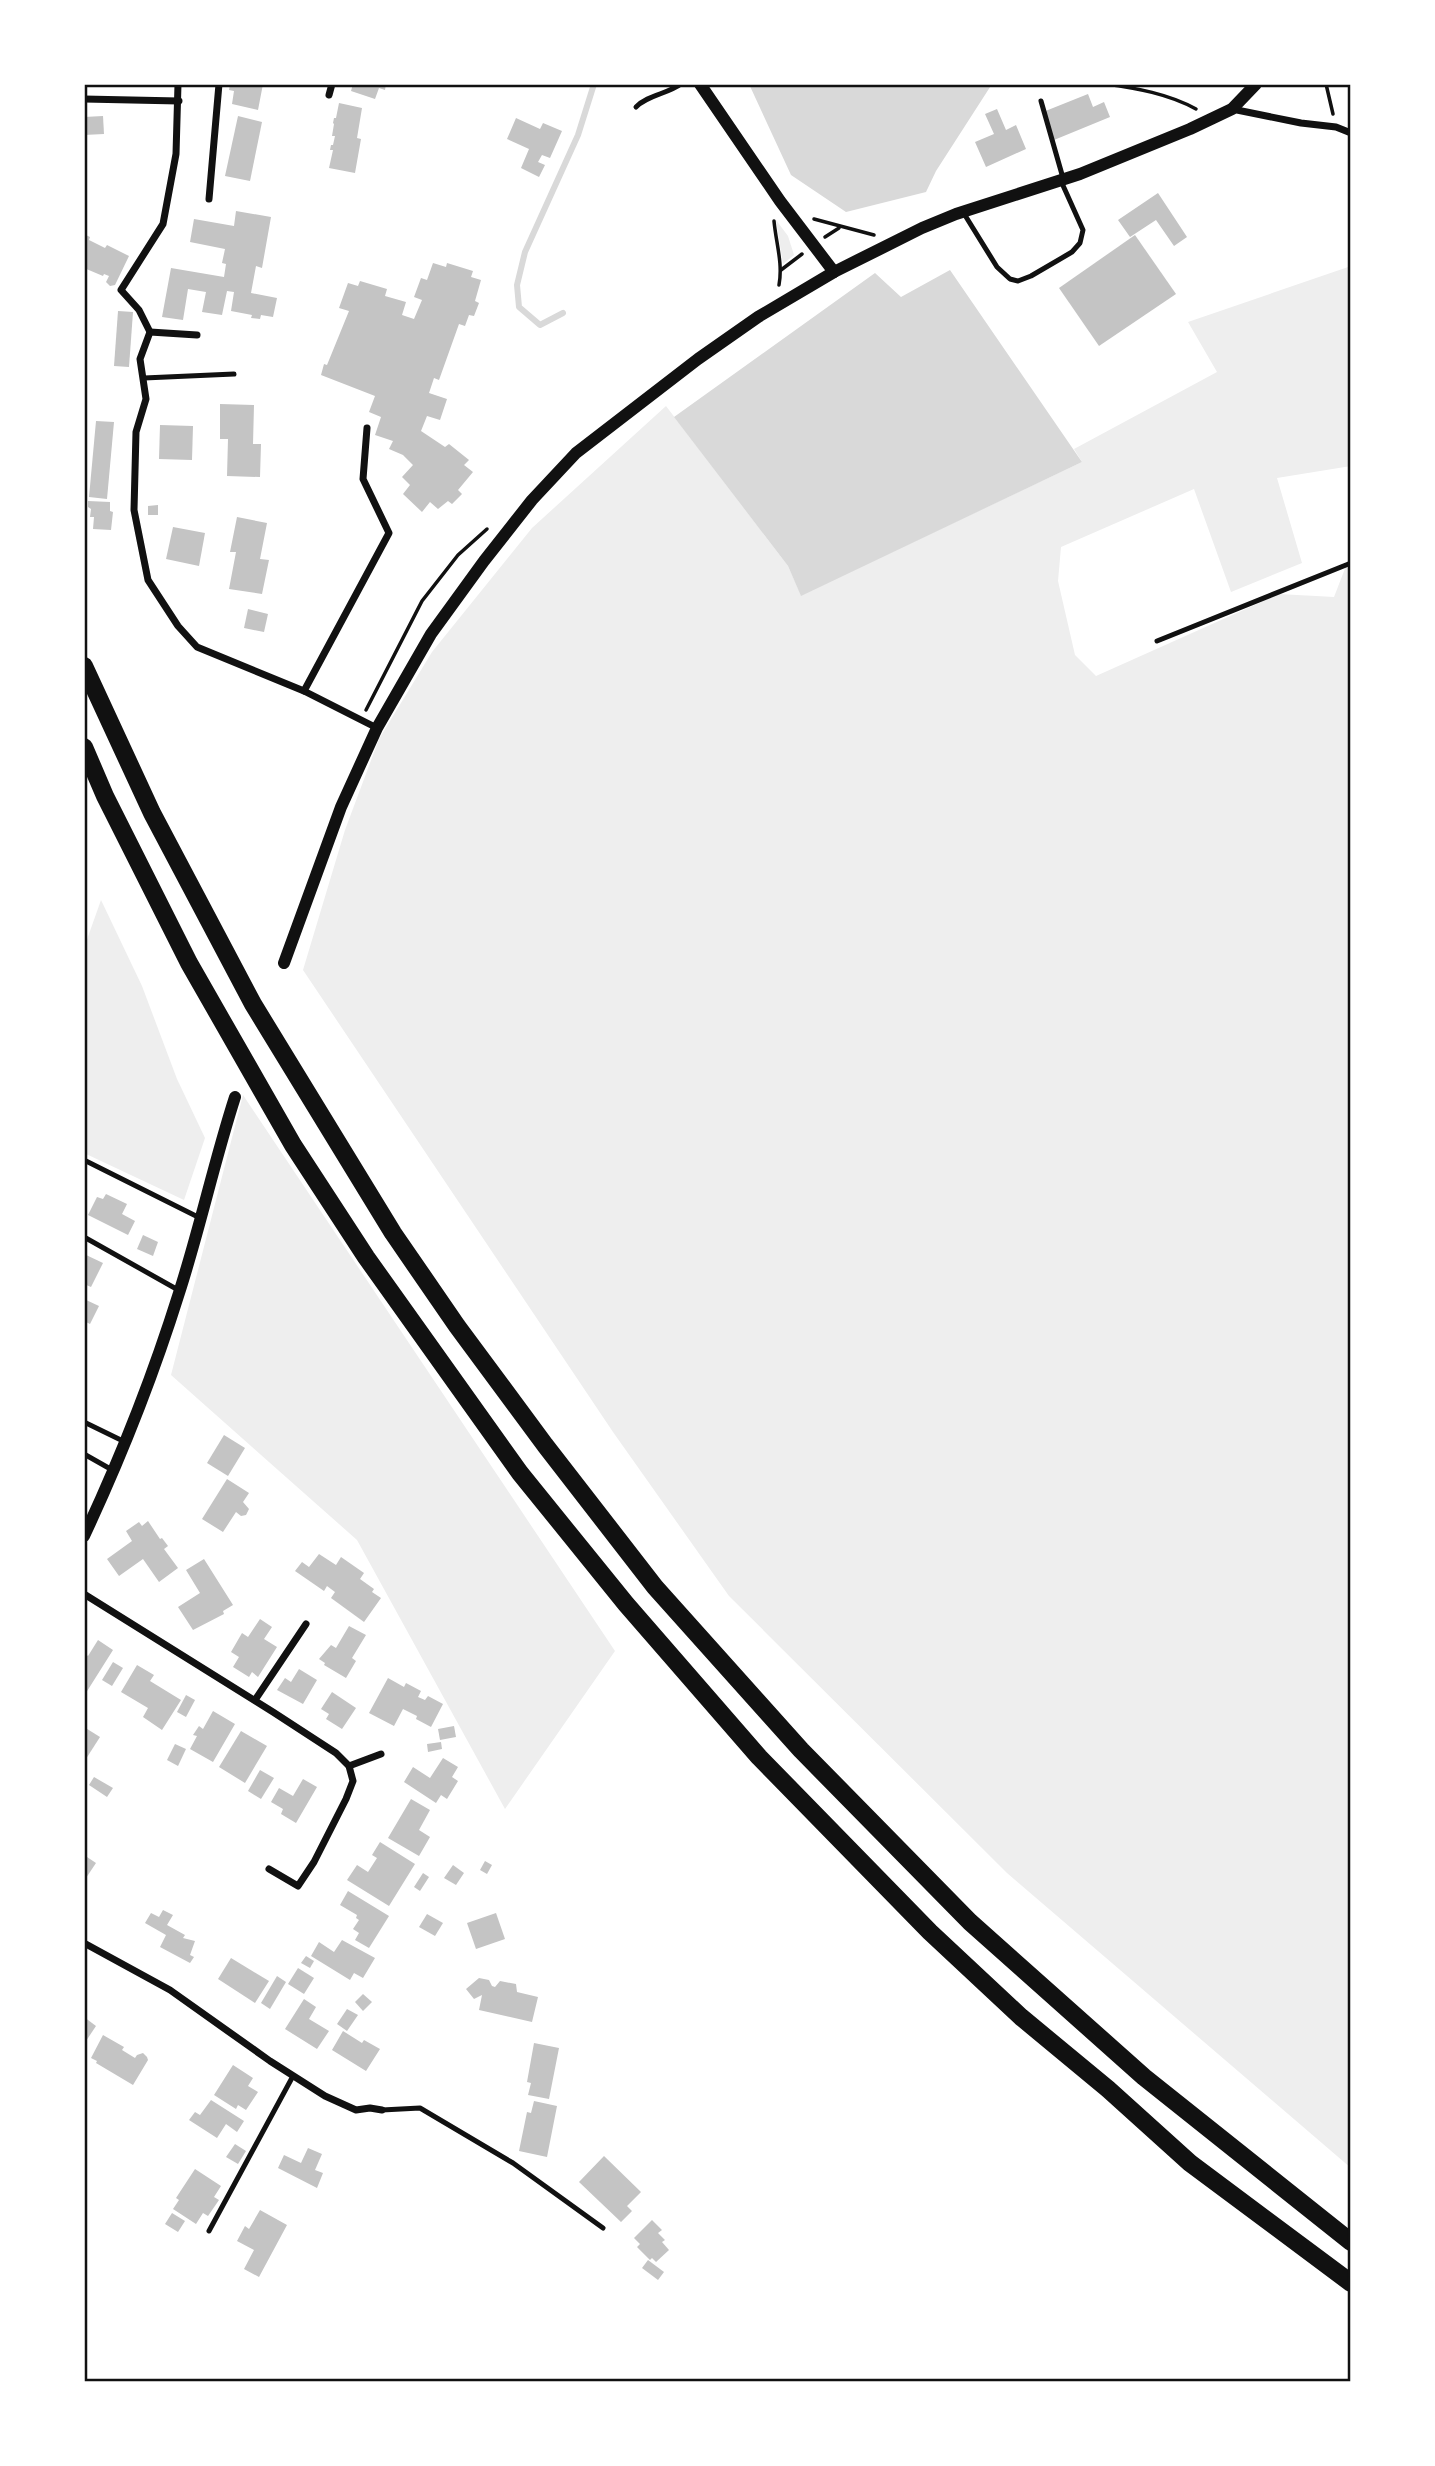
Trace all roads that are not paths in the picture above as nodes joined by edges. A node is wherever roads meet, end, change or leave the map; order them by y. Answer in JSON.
{"nodes":[{"id":1,"x":178,"y":84,"type":"edge"},
{"id":2,"x":219,"y":84,"type":"edge"},
{"id":3,"x":332,"y":84,"type":"edge"},
{"id":4,"x":681,"y":84,"type":"edge"},
{"id":5,"x":700,"y":84,"type":"edge"},
{"id":6,"x":1256,"y":84,"type":"edge"},
{"id":7,"x":329,"y":95,"type":"dead end"},
{"id":8,"x":84,"y":99,"type":"edge"},
{"id":9,"x":179,"y":101,"type":"junction"},
{"id":10,"x":1041,"y":101,"type":"dead end"},
{"id":11,"x":636,"y":107,"type":"dead end"},
{"id":12,"x":1232,"y":109,"type":"junction"},
{"id":13,"x":1351,"y":133,"type":"edge"},
{"id":14,"x":1061,"y":179,"type":"junction"},
{"id":15,"x":209,"y":199,"type":"dead end"},
{"id":16,"x":963,"y":212,"type":"junction"},
{"id":17,"x":834,"y":272,"type":"junction"},
{"id":18,"x":150,"y":332,"type":"junction"},
{"id":19,"x":197,"y":335,"type":"dead end"},
{"id":20,"x":234,"y":374,"type":"dead end"},
{"id":21,"x":144,"y":378,"type":"junction"},
{"id":22,"x":367,"y":428,"type":"dead end"},
{"id":23,"x":1351,"y":563,"type":"edge"},
{"id":24,"x":1157,"y":641,"type":"dead end"},
{"id":25,"x":84,"y":666,"type":"edge"},
{"id":26,"x":304,"y":691,"type":"junction"},
{"id":27,"x":377,"y":728,"type":"junction"},
{"id":28,"x":84,"y":747,"type":"edge"},
{"id":29,"x":284,"y":963,"type":"dead end"},
{"id":30,"x":235,"y":1097,"type":"dead end"},
{"id":31,"x":84,"y":1160,"type":"edge"},
{"id":32,"x":201,"y":1218,"type":"junction"},
{"id":33,"x":84,"y":1237,"type":"edge"},
{"id":34,"x":180,"y":1291,"type":"junction"},
{"id":35,"x":84,"y":1422,"type":"edge"},
{"id":36,"x":125,"y":1443,"type":"junction"},
{"id":37,"x":84,"y":1454,"type":"edge"},
{"id":38,"x":114,"y":1471,"type":"junction"},
{"id":39,"x":84,"y":1536,"type":"edge"},
{"id":40,"x":84,"y":1594,"type":"edge"},
{"id":41,"x":306,"y":1624,"type":"dead end"},
{"id":42,"x":254,"y":1700,"type":"junction"},
{"id":43,"x":381,"y":1754,"type":"dead end"},
{"id":44,"x":349,"y":1766,"type":"junction"},
{"id":45,"x":270,"y":1869,"type":"dead end"},
{"id":46,"x":84,"y":1942,"type":"edge"},
{"id":47,"x":293,"y":2076,"type":"junction"},
{"id":48,"x":382,"y":2110,"type":"joint"},
{"id":49,"x":603,"y":2228,"type":"dead end"},
{"id":50,"x":209,"y":2231,"type":"dead end"},
{"id":51,"x":1351,"y":2242,"type":"edge"},
{"id":52,"x":1351,"y":2283,"type":"edge"}],
"edges":[{"from":1,"to":9,"type":"street"},
{"from":2,"to":15,"type":"street"},
{"from":3,"to":7,"type":"street"},
{"from":4,"to":11,"type":"lane"},
{"from":5,"to":17,"type":"street"},
{"from":6,"to":12,"type":"street"},
{"from":8,"to":9,"type":"street"},
{"from":9,"to":18,"type":"street"},
{"from":10,"to":14,"type":"lane"},
{"from":12,"to":13,"type":"street"},
{"from":12,"to":14,"type":"street"},
{"from":14,"to":16,"type":"street"},
{"from":14,"to":16,"type":"lane"},
{"from":16,"to":17,"type":"street"},
{"from":17,"to":27,"type":"street"},
{"from":18,"to":19,"type":"street"},
{"from":18,"to":21,"type":"street"},
{"from":20,"to":21,"type":"lane"},
{"from":21,"to":26,"type":"street"},
{"from":22,"to":26,"type":"street"},
{"from":23,"to":24,"type":"lane"},
{"from":25,"to":51,"type":"highway"},
{"from":26,"to":27,"type":"street"},
{"from":27,"to":29,"type":"street"},
{"from":28,"to":52,"type":"highway"},
{"from":30,"to":32,"type":"street"},
{"from":31,"to":32,"type":"lane"},
{"from":32,"to":34,"type":"street"},
{"from":33,"to":34,"type":"lane"},
{"from":34,"to":36,"type":"street"},
{"from":35,"to":36,"type":"lane"},
{"from":36,"to":38,"type":"street"},
{"from":37,"to":38,"type":"lane"},
{"from":38,"to":39,"type":"street"},
{"from":40,"to":42,"type":"street"},
{"from":41,"to":42,"type":"street"},
{"from":42,"to":44,"type":"street"},
{"from":43,"to":44,"type":"street"},
{"from":44,"to":45,"type":"street"},
{"from":46,"to":47,"type":"street"},
{"from":47,"to":48,"type":"street"},
{"from":47,"to":50,"type":"lane"},
{"from":48,"to":49,"type":"lane"}]}
